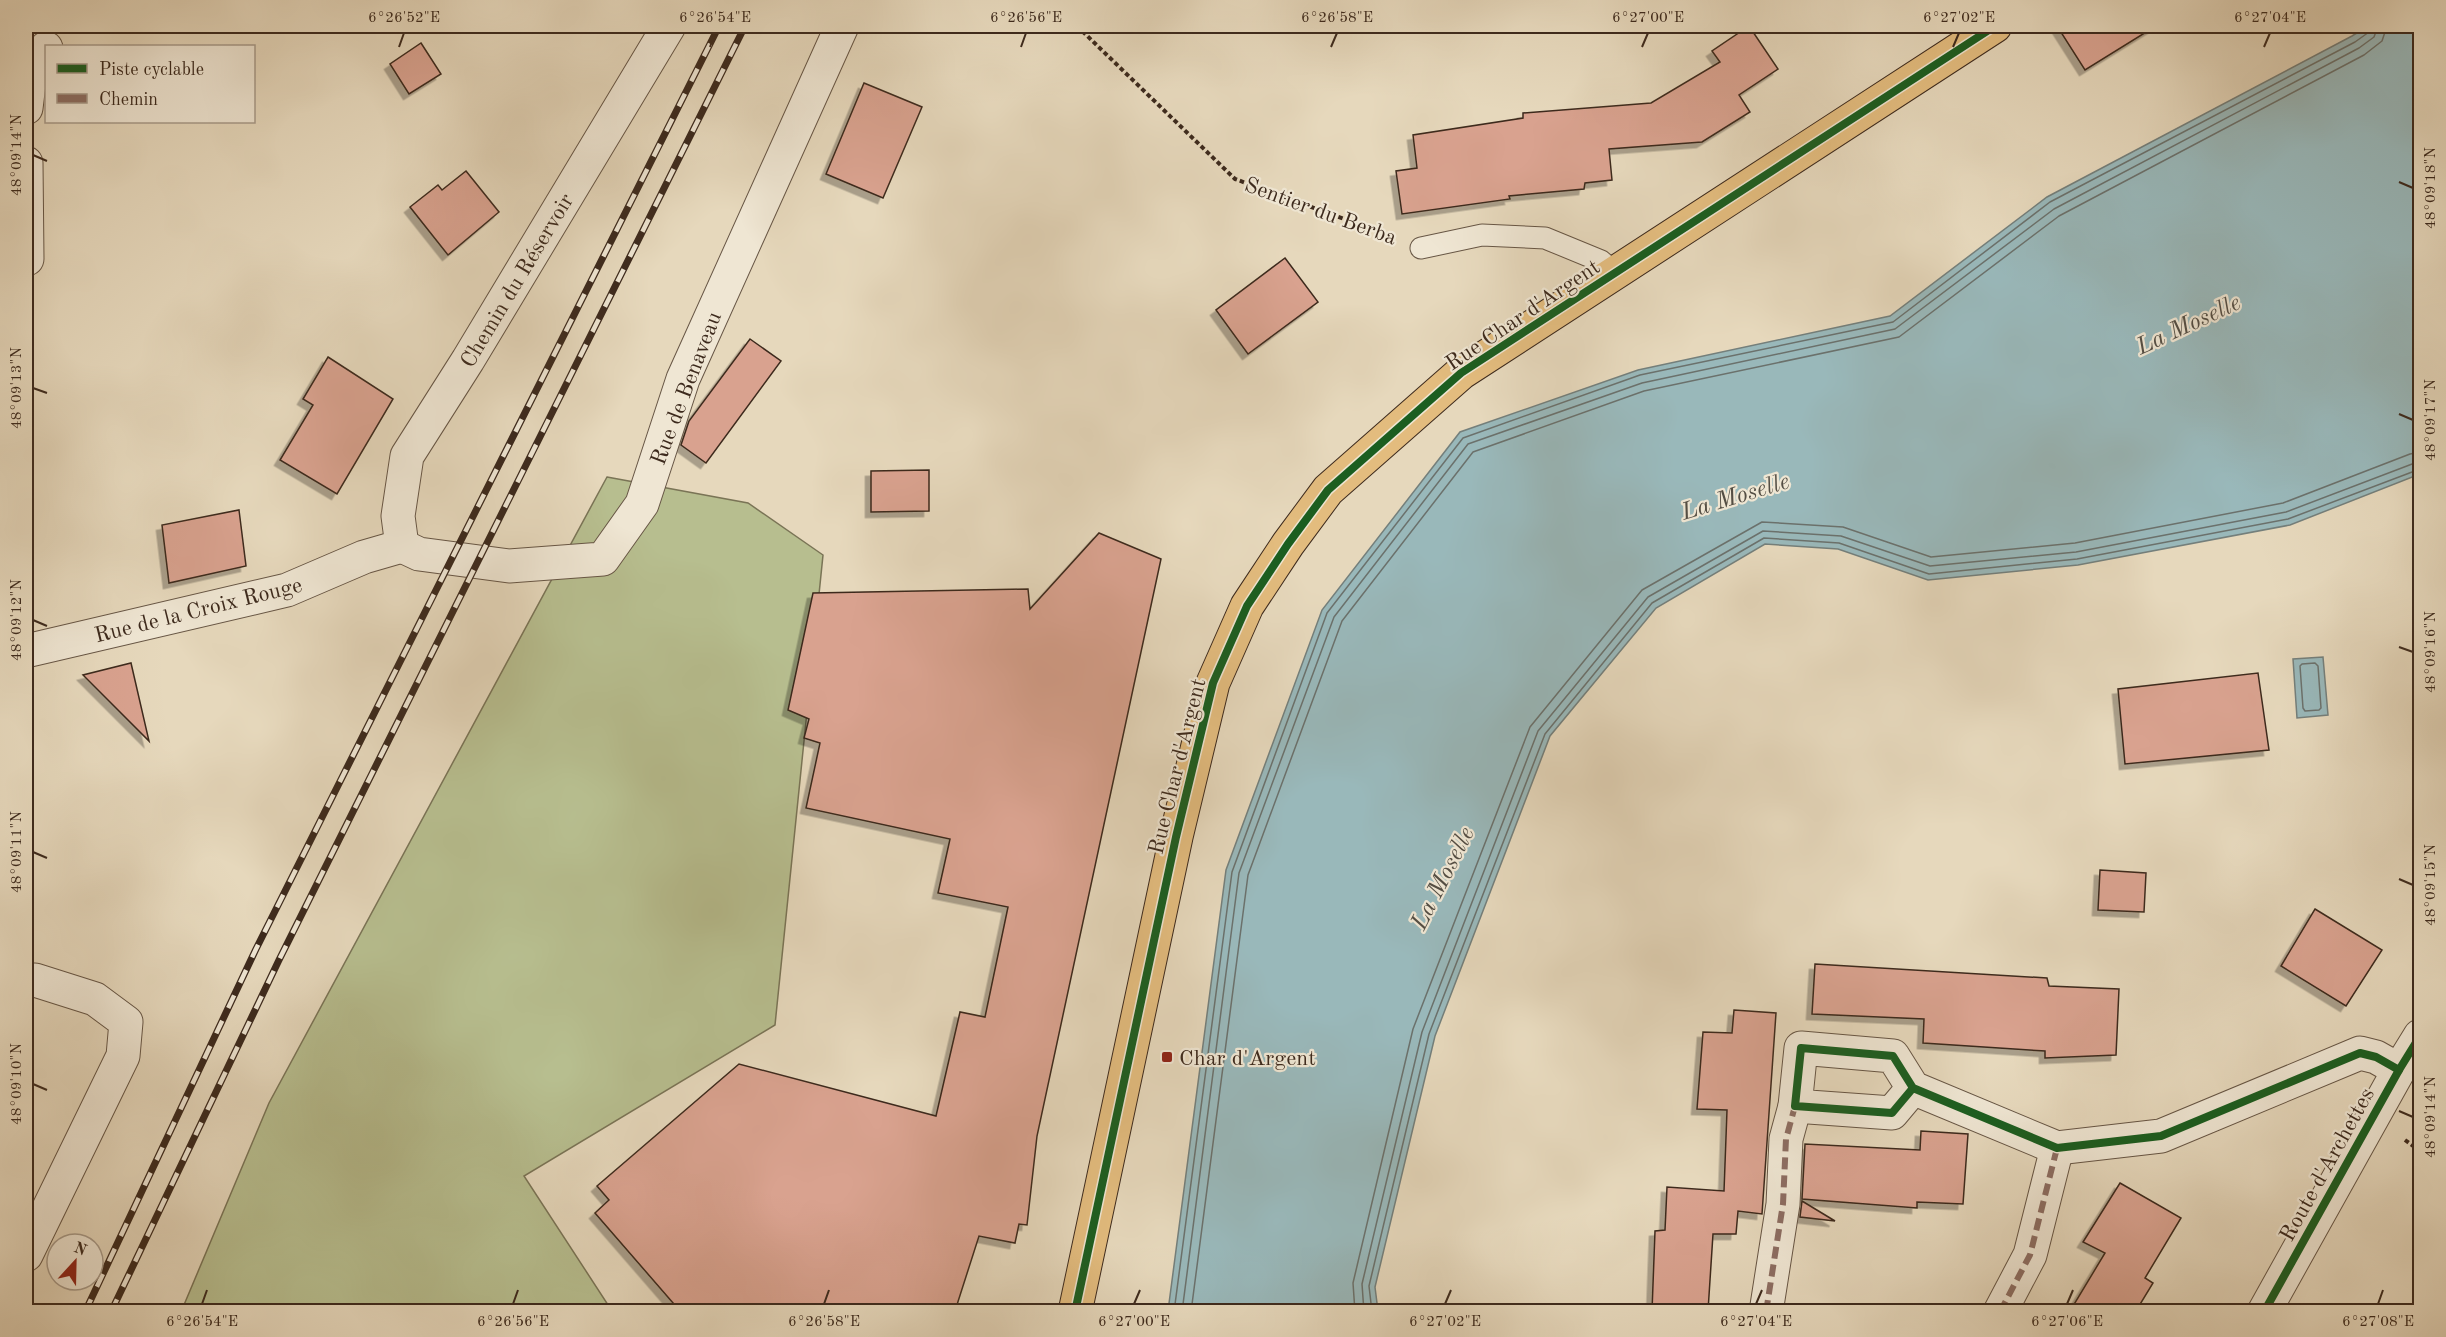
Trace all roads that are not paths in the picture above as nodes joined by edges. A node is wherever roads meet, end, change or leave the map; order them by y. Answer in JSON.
{"nodes":[{"id":1,"x":62,"y":26,"type":"edge"},
{"id":2,"x":669,"y":26,"type":"edge"},
{"id":3,"x":842,"y":26,"type":"edge"},
{"id":4,"x":1995,"y":26,"type":"edge"},
{"id":5,"x":48,"y":45,"type":"edge"},
{"id":6,"x":45,"y":50,"type":"edge"},
{"id":7,"x":26,"y":108,"type":"edge"},
{"id":8,"x":26,"y":163,"type":"edge"},
{"id":9,"x":1421,"y":248,"type":"road end"},
{"id":10,"x":27,"y":259,"type":"edge"},
{"id":11,"x":1615,"y":273,"type":"junction"},
{"id":12,"x":402,"y":546,"type":"junction"},
{"id":13,"x":26,"y":651,"type":"edge"},
{"id":14,"x":26,"y":980,"type":"edge"},
{"id":15,"x":2421,"y":1036,"type":"edge"},
{"id":16,"x":2399,"y":1070,"type":"junction"},
{"id":17,"x":1913,"y":1088,"type":"junction"},
{"id":18,"x":1795,"y":1106,"type":"junction"},
{"id":19,"x":2057,"y":1148,"type":"junction"},
{"id":20,"x":26,"y":1255,"type":"edge"},
{"id":21,"x":1075,"y":1311,"type":"edge"},
{"id":22,"x":1766,"y":1311,"type":"edge"},
{"id":23,"x":2000,"y":1311,"type":"edge"},
{"id":24,"x":2264,"y":1311,"type":"edge"}],
"edges":[{"from":1,"to":5,"type":"street"},
{"from":2,"to":12,"type":"street","name":"Chemin du Réservoir"},
{"from":3,"to":12,"type":"street","name":"Rue de Benaveau"},
{"from":4,"to":11,"type":"main road","name":"Rue Char d'Argent"},
{"from":6,"to":7,"type":"street"},
{"from":8,"to":10,"type":"street"},
{"from":9,"to":11,"type":"lane","name":"Sentier du Berba"},
{"from":11,"to":21,"type":"main road","name":"Rue Char d'Argent"},
{"from":12,"to":13,"type":"street","name":"Rue de la Croix Rouge"},
{"from":14,"to":20,"type":"street"},
{"from":15,"to":16,"type":"street","name":"Route d'Archettes"},
{"from":16,"to":19,"type":"street"},
{"from":16,"to":24,"type":"street","name":"Route d'Archettes"},
{"from":17,"to":18,"type":"street"},
{"from":17,"to":18,"type":"street"},
{"from":17,"to":19,"type":"street"},
{"from":18,"to":22,"type":"street"},
{"from":19,"to":23,"type":"street"}]}
